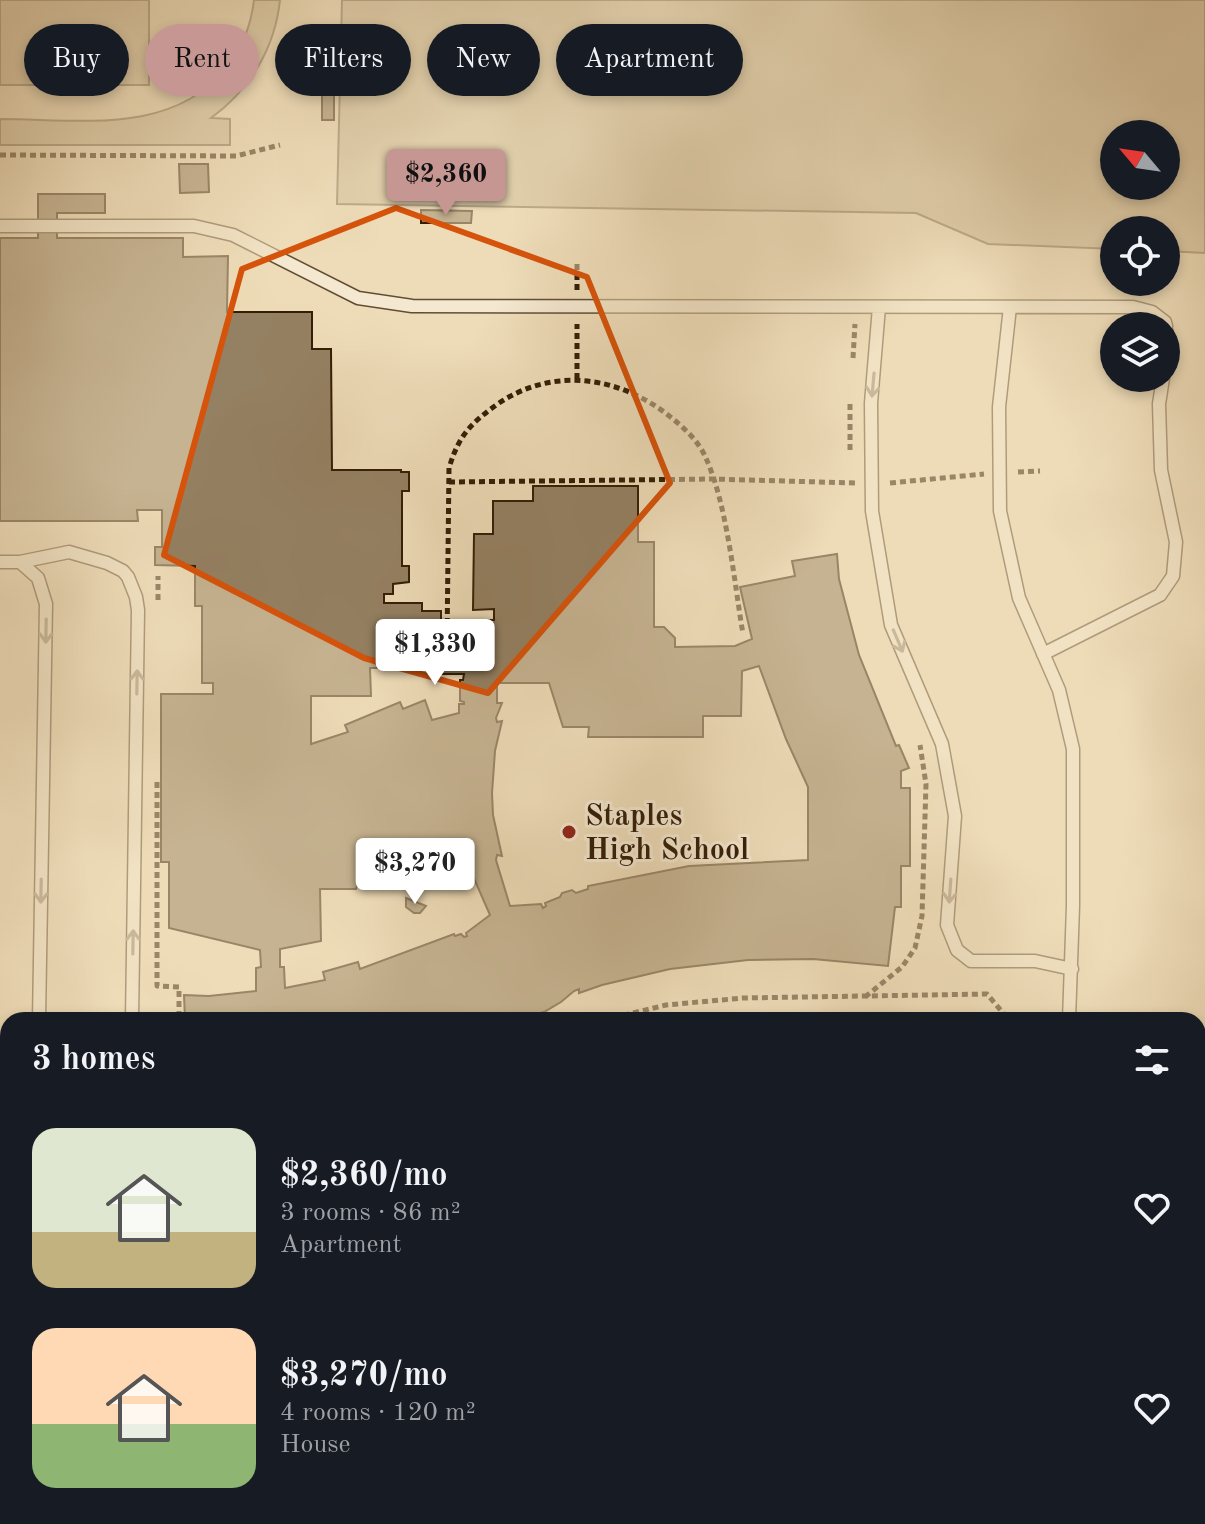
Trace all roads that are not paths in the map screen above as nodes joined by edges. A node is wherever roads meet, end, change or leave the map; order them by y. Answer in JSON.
{"nodes":[{"id":1,"x":0,"y":226,"type":"edge"},
{"id":2,"x":879,"y":307,"type":"junction"},
{"id":3,"x":1010,"y":307,"type":"junction"},
{"id":4,"x":1152,"y":312,"type":"edge"},
{"id":5,"x":1161,"y":392,"type":"edge"},
{"id":6,"x":0,"y":562,"type":"edge"},
{"id":7,"x":20,"y":562,"type":"junction"},
{"id":8,"x":1043,"y":654,"type":"junction"},
{"id":9,"x":1072,"y":969,"type":"junction"},
{"id":10,"x":39,"y":1012,"type":"edge"},
{"id":11,"x":132,"y":1012,"type":"edge"},
{"id":12,"x":1069,"y":1012,"type":"edge"}],
"edges":[{"from":1,"to":2,"type":"lane"},
{"from":2,"to":3,"type":"lane"},
{"from":2,"to":9,"type":"lane","one_way":true},
{"from":3,"to":4,"type":"lane"},
{"from":3,"to":8,"type":"lane"},
{"from":5,"to":8,"type":"lane"},
{"from":6,"to":7,"type":"lane"},
{"from":7,"to":10,"type":"lane","one_way":true},
{"from":11,"to":7,"type":"lane","one_way":true},
{"from":8,"to":9,"type":"lane"},
{"from":9,"to":12,"type":"lane"}]}
